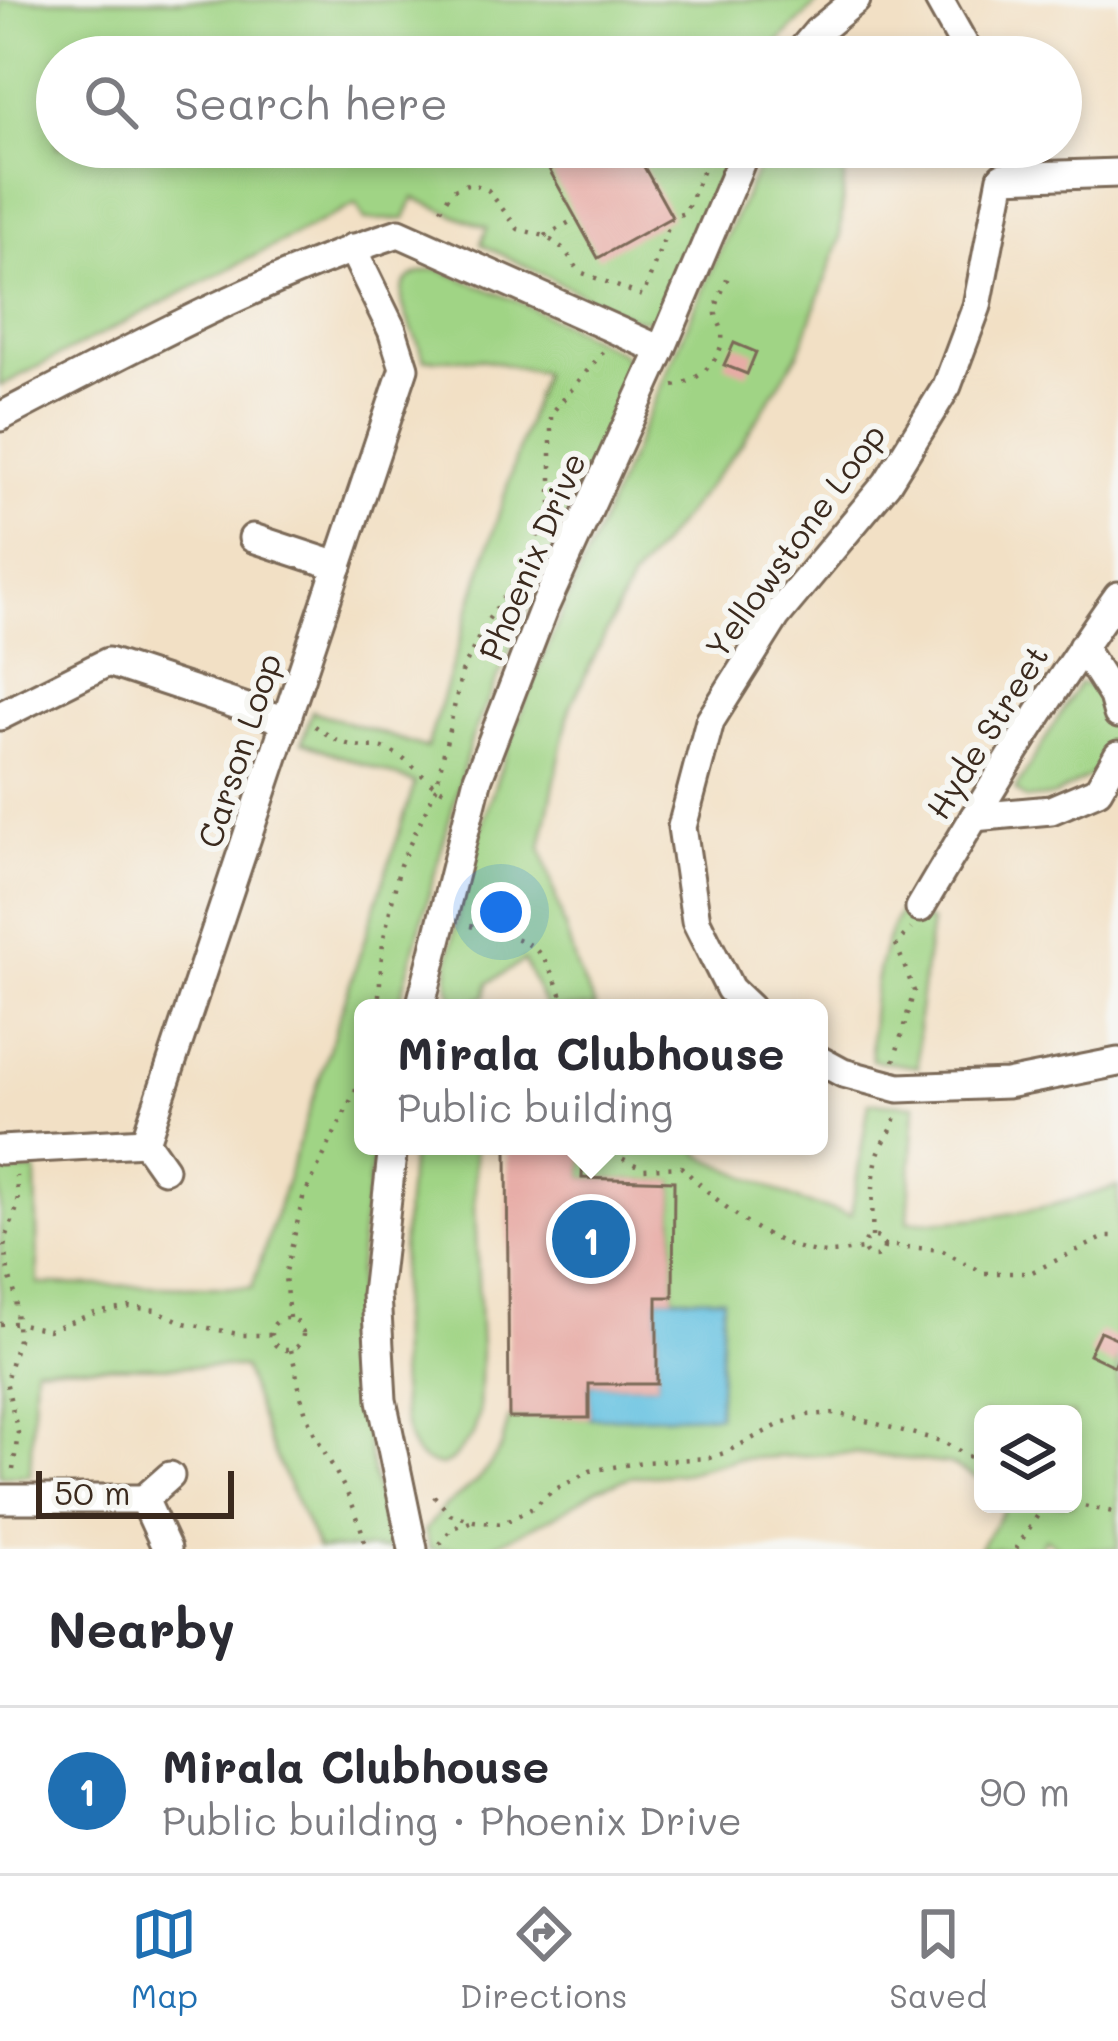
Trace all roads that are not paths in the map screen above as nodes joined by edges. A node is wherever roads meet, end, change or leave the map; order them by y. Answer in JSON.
{"nodes":[{"id":1,"x":856,"y":0,"type":"edge"},
{"id":2,"x":939,"y":0,"type":"edge"},
{"id":3,"x":814,"y":36,"type":"edge"},
{"id":4,"x":959,"y":36,"type":"edge"},
{"id":5,"x":738,"y":168,"type":"edge"},
{"id":6,"x":1000,"y":168,"type":"edge"},
{"id":7,"x":1118,"y":173,"type":"edge"},
{"id":8,"x":1002,"y":177,"type":"junction"},
{"id":9,"x":352,"y":248,"type":"junction"},
{"id":10,"x":661,"y":350,"type":"junction"},
{"id":11,"x":0,"y":417,"type":"edge"},
{"id":12,"x":253,"y":538,"type":"dead end"},
{"id":13,"x":338,"y":566,"type":"junction"},
{"id":14,"x":1118,"y":596,"type":"edge"},
{"id":15,"x":1082,"y":647,"type":"junction"},
{"id":16,"x":1118,"y":714,"type":"edge"},
{"id":17,"x":0,"y":716,"type":"edge"},
{"id":18,"x":286,"y":721,"type":"junction"},
{"id":19,"x":1118,"y":755,"type":"edge"},
{"id":20,"x":974,"y":817,"type":"junction"},
{"id":21,"x":920,"y":908,"type":"dead end"},
{"id":22,"x":422,"y":999,"type":"edge"},
{"id":23,"x":741,"y":999,"type":"edge"},
{"id":24,"x":1118,"y":1062,"type":"edge"},
{"id":25,"x":828,"y":1065,"type":"edge"},
{"id":26,"x":145,"y":1142,"type":"junction"},
{"id":27,"x":7,"y":1150,"type":"edge"},
{"id":28,"x":392,"y":1155,"type":"edge"},
{"id":29,"x":164,"y":1169,"type":"dead end"},
{"id":30,"x":170,"y":1476,"type":"dead end"},
{"id":31,"x":144,"y":1498,"type":"junction"},
{"id":32,"x":5,"y":1499,"type":"edge"},
{"id":33,"x":167,"y":1549,"type":"edge"},
{"id":34,"x":412,"y":1549,"type":"edge"}],
"edges":[{"from":1,"to":3,"type":"street"},
{"from":2,"to":4,"type":"street"},
{"from":5,"to":10,"type":"street","name":"Phoenix Drive"},
{"from":6,"to":8,"type":"street","name":"Yellowstone Loop"},
{"from":7,"to":8,"type":"street"},
{"from":8,"to":23,"type":"street","name":"Yellowstone Loop"},
{"from":9,"to":10,"type":"street"},
{"from":9,"to":11,"type":"street"},
{"from":9,"to":13,"type":"street","name":"Carson Loop"},
{"from":10,"to":22,"type":"street","name":"Phoenix Drive"},
{"from":12,"to":13,"type":"street"},
{"from":13,"to":18,"type":"street","name":"Carson Loop"},
{"from":14,"to":15,"type":"street","name":"Hyde Street"},
{"from":15,"to":16,"type":"street"},
{"from":15,"to":20,"type":"street","name":"Hyde Street"},
{"from":17,"to":18,"type":"street"},
{"from":18,"to":26,"type":"street","name":"Carson Loop"},
{"from":19,"to":20,"type":"street"},
{"from":20,"to":21,"type":"street","name":"Hyde Street"},
{"from":24,"to":25,"type":"street"},
{"from":26,"to":27,"type":"street"},
{"from":26,"to":29,"type":"street"},
{"from":28,"to":34,"type":"street"},
{"from":30,"to":31,"type":"street"},
{"from":31,"to":32,"type":"street"},
{"from":31,"to":33,"type":"street"}]}
